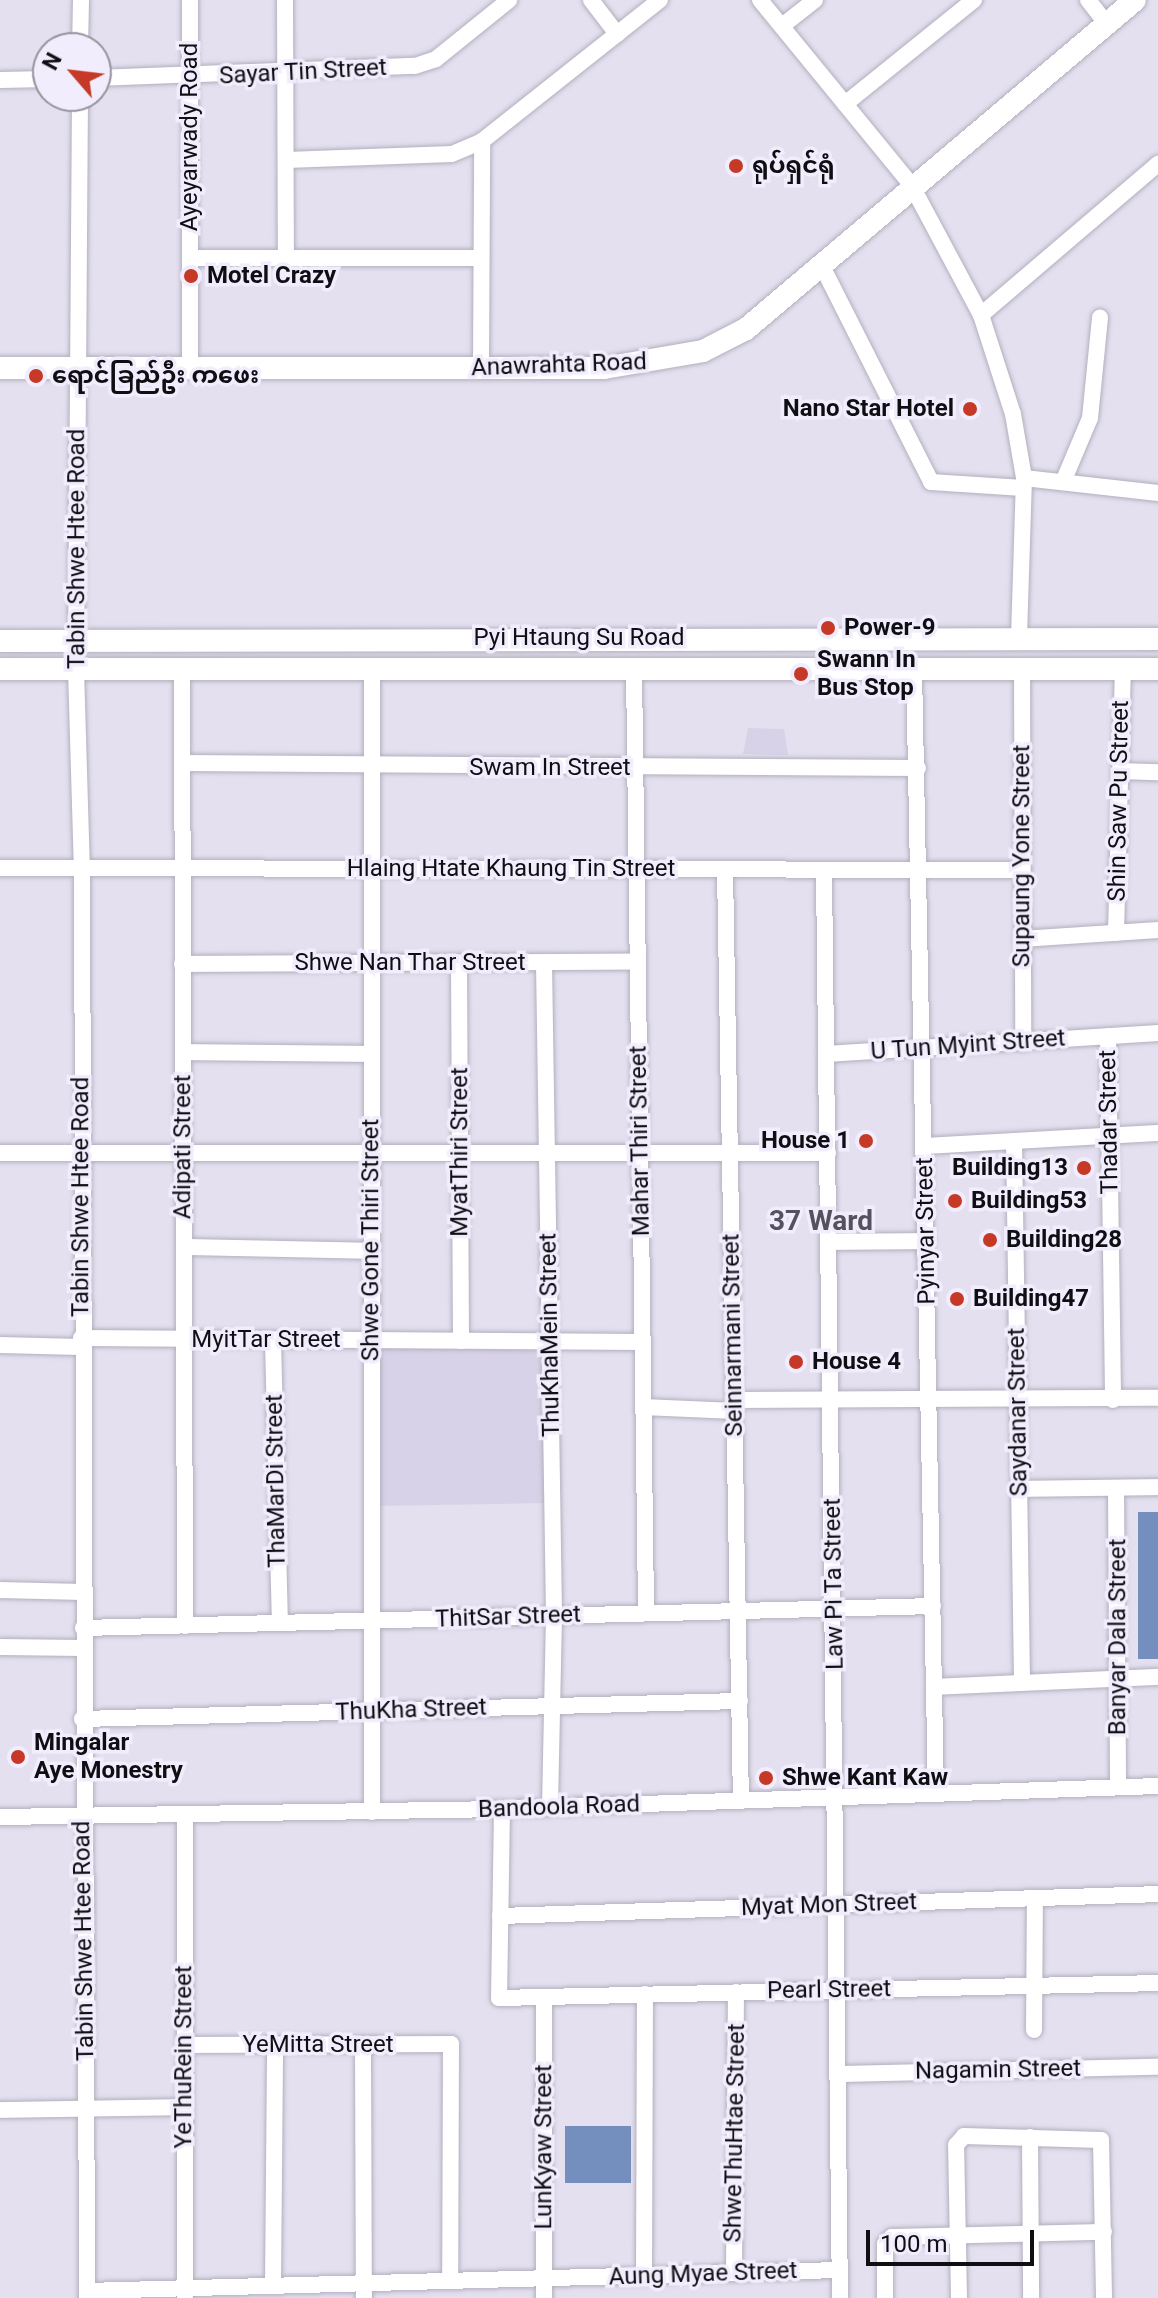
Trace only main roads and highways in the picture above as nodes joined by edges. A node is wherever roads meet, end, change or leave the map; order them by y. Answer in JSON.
{"nodes":[{"id":1,"x":1135,"y":0,"type":"edge"},
{"id":2,"x":0,"y":368,"type":"edge"},
{"id":3,"x":882,"y":638,"type":"junction"},
{"id":4,"x":1158,"y":639,"type":"edge"},
{"id":5,"x":0,"y":641,"type":"edge"},
{"id":6,"x":883,"y":667,"type":"junction"},
{"id":7,"x":0,"y":669,"type":"edge"},
{"id":8,"x":1158,"y":669,"type":"edge"}],
"edges":[{"from":1,"to":2,"type":"main road","name":"Anawrahta Road"},
{"from":3,"to":4,"type":"main road","name":"Pyi Htaung Su Road"},
{"from":3,"to":5,"type":"main road","name":"Pyi Htaung Su Road"},
{"from":3,"to":6,"type":"main road"},
{"from":6,"to":7,"type":"main road","name":"Pyi Htaung Su Road"},
{"from":6,"to":8,"type":"main road","name":"Pyi Htaung Su Road"}]}
